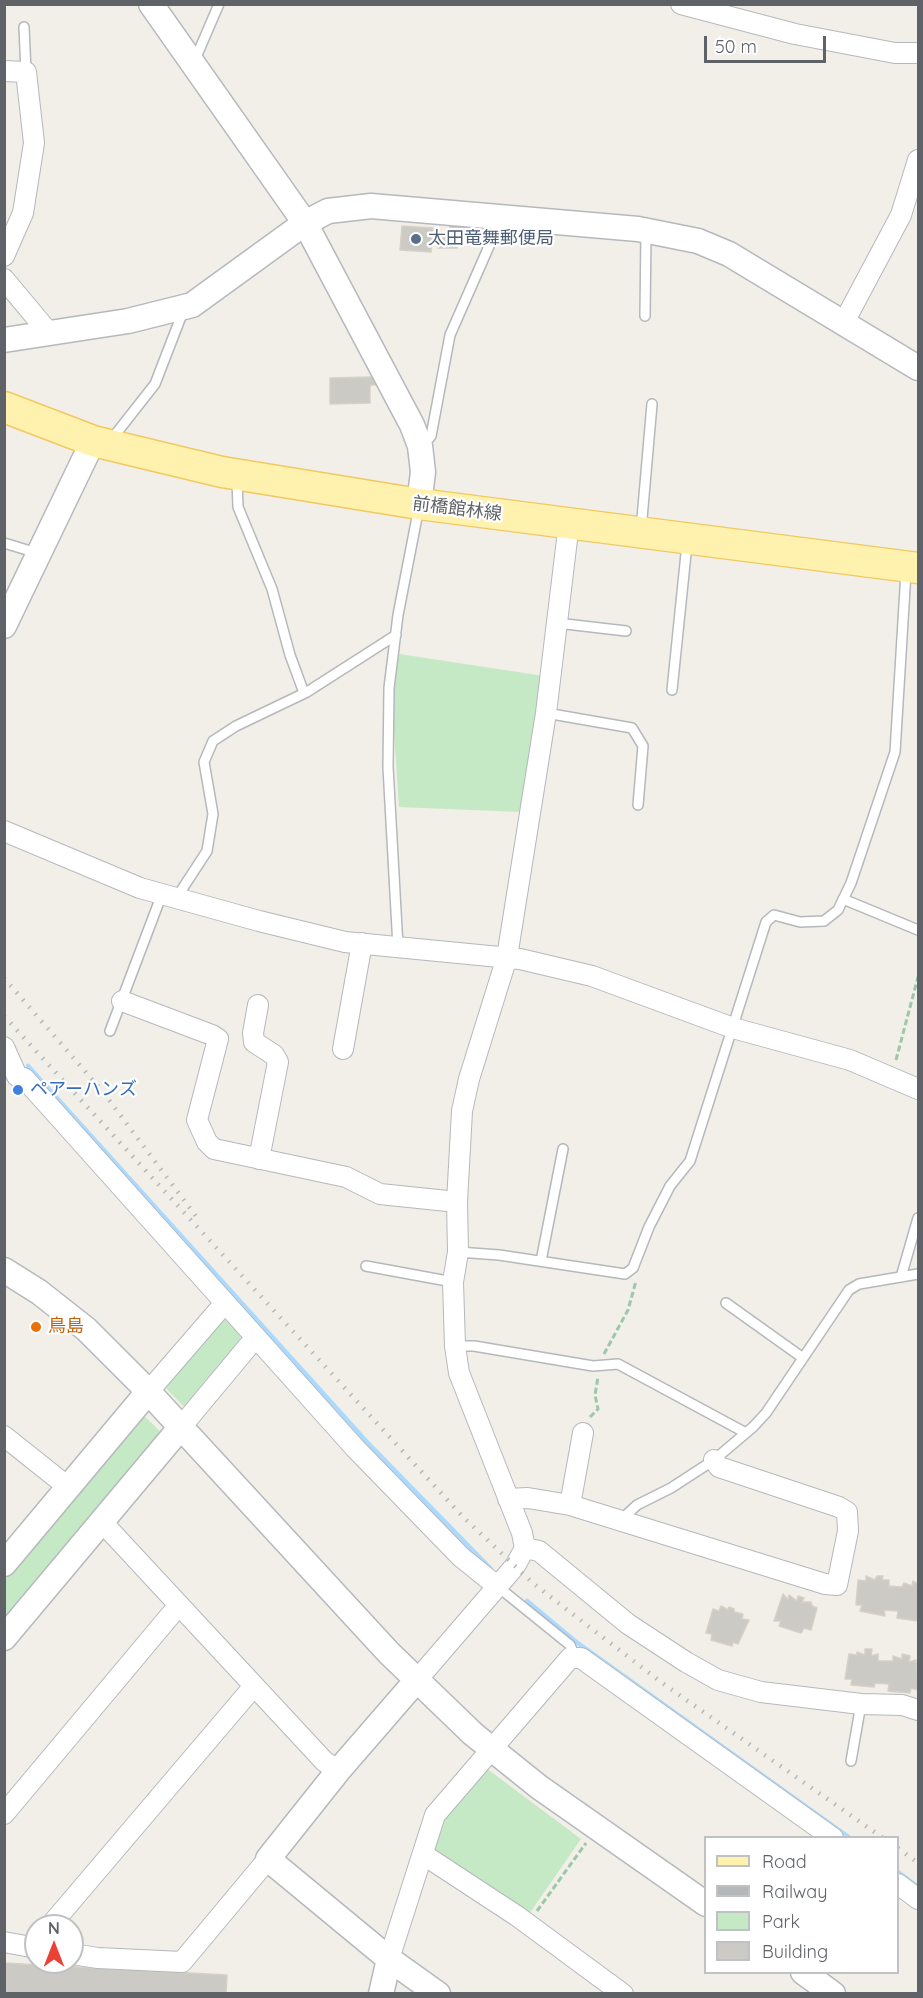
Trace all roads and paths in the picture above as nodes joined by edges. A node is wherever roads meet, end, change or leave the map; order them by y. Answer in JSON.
{"nodes":[{"id":1,"x":151,"y":4,"type":"edge"},
{"id":2,"x":219,"y":4,"type":"edge"},
{"id":3,"x":681,"y":4,"type":"edge"},
{"id":4,"x":24,"y":27,"type":"dead end"},
{"id":5,"x":918,"y":53,"type":"edge"},
{"id":6,"x":193,"y":64,"type":"junction"},
{"id":7,"x":4,"y":71,"type":"edge"},
{"id":8,"x":26,"y":72,"type":"junction"},
{"id":9,"x":918,"y":160,"type":"edge"},
{"id":10,"x":502,"y":216,"type":"junction"},
{"id":11,"x":305,"y":223,"type":"junction"},
{"id":12,"x":646,"y":230,"type":"junction"},
{"id":13,"x":4,"y":256,"type":"edge"},
{"id":14,"x":4,"y":279,"type":"edge"},
{"id":15,"x":184,"y":308,"type":"junction"},
{"id":16,"x":645,"y":316,"type":"dead end"},
{"id":17,"x":843,"y":324,"type":"junction"},
{"id":18,"x":49,"y":333,"type":"junction"},
{"id":19,"x":4,"y":340,"type":"edge"},
{"id":20,"x":918,"y":368,"type":"edge"},
{"id":21,"x":652,"y":404,"type":"dead end"},
{"id":22,"x":4,"y":407,"type":"edge"},
{"id":23,"x":101,"y":443,"type":"junction"},
{"id":24,"x":420,"y":449,"type":"junction"},
{"id":25,"x":237,"y":475,"type":"junction"},
{"id":26,"x":419,"y":504,"type":"junction"},
{"id":27,"x":569,"y":523,"type":"junction"},
{"id":28,"x":641,"y":532,"type":"junction"},
{"id":29,"x":688,"y":538,"type":"junction"},
{"id":30,"x":4,"y":543,"type":"edge"},
{"id":31,"x":39,"y":554,"type":"junction"},
{"id":32,"x":913,"y":567,"type":"edge"},
{"id":33,"x":557,"y":623,"type":"junction"},
{"id":34,"x":5,"y":625,"type":"edge"},
{"id":35,"x":626,"y":630,"type":"dead end"},
{"id":36,"x":396,"y":634,"type":"junction"},
{"id":37,"x":672,"y":690,"type":"dead end"},
{"id":38,"x":304,"y":693,"type":"junction"},
{"id":39,"x":546,"y":713,"type":"junction"},
{"id":40,"x":638,"y":805,"type":"dead end"},
{"id":41,"x":4,"y":831,"type":"edge"},
{"id":42,"x":170,"y":896,"type":"junction"},
{"id":43,"x":843,"y":899,"type":"junction"},
{"id":44,"x":918,"y":930,"type":"edge"},
{"id":45,"x":362,"y":943,"type":"junction"},
{"id":46,"x":398,"y":947,"type":"junction"},
{"id":47,"x":507,"y":957,"type":"junction"},
{"id":48,"x":918,"y":977,"type":"edge"},
{"id":49,"x":122,"y":1001,"type":"junction"},
{"id":50,"x":258,"y":1005,"type":"dead end"},
{"id":51,"x":733,"y":1028,"type":"junction"},
{"id":52,"x":110,"y":1030,"type":"dead end"},
{"id":53,"x":4,"y":1047,"type":"edge"},
{"id":54,"x":343,"y":1049,"type":"dead end"},
{"id":55,"x":892,"y":1076,"type":"junction"},
{"id":56,"x":11,"y":1081,"type":"edge"},
{"id":57,"x":918,"y":1089,"type":"edge"},
{"id":58,"x":563,"y":1149,"type":"dead end"},
{"id":59,"x":259,"y":1159,"type":"junction"},
{"id":60,"x":457,"y":1202,"type":"junction"},
{"id":61,"x":918,"y":1218,"type":"edge"},
{"id":62,"x":458,"y":1252,"type":"junction"},
{"id":63,"x":541,"y":1261,"type":"junction"},
{"id":64,"x":366,"y":1266,"type":"dead end"},
{"id":65,"x":633,"y":1268,"type":"junction"},
{"id":66,"x":4,"y":1270,"type":"edge"},
{"id":67,"x":918,"y":1274,"type":"edge"},
{"id":68,"x":901,"y":1277,"type":"junction"},
{"id":69,"x":453,"y":1282,"type":"junction"},
{"id":70,"x":726,"y":1303,"type":"dead end"},
{"id":71,"x":224,"y":1304,"type":"junction"},
{"id":72,"x":256,"y":1337,"type":"junction"},
{"id":73,"x":455,"y":1346,"type":"junction"},
{"id":74,"x":803,"y":1358,"type":"junction"},
{"id":75,"x":600,"y":1366,"type":"junction"},
{"id":76,"x":148,"y":1392,"type":"junction"},
{"id":77,"x":181,"y":1427,"type":"junction"},
{"id":78,"x":583,"y":1433,"type":"joint"},
{"id":79,"x":746,"y":1433,"type":"junction"},
{"id":80,"x":4,"y":1436,"type":"edge"},
{"id":81,"x":714,"y":1460,"type":"junction"},
{"id":82,"x":68,"y":1487,"type":"junction"},
{"id":83,"x":508,"y":1499,"type":"junction"},
{"id":84,"x":570,"y":1505,"type":"junction"},
{"id":85,"x":622,"y":1519,"type":"junction"},
{"id":86,"x":102,"y":1522,"type":"junction"},
{"id":87,"x":525,"y":1548,"type":"junction"},
{"id":88,"x":4,"y":1564,"type":"edge"},
{"id":89,"x":496,"y":1586,"type":"junction"},
{"id":90,"x":178,"y":1605,"type":"junction"},
{"id":91,"x":4,"y":1638,"type":"edge"},
{"id":92,"x":575,"y":1657,"type":"junction"},
{"id":93,"x":416,"y":1681,"type":"junction"},
{"id":94,"x":254,"y":1686,"type":"junction"},
{"id":95,"x":861,"y":1704,"type":"junction"},
{"id":96,"x":918,"y":1710,"type":"edge"},
{"id":97,"x":491,"y":1749,"type":"junction"},
{"id":98,"x":851,"y":1761,"type":"dead end"},
{"id":99,"x":338,"y":1771,"type":"junction"},
{"id":100,"x":4,"y":1814,"type":"edge"},
{"id":101,"x":830,"y":1836,"type":"edge"},
{"id":102,"x":589,"y":1839,"type":"dead end"},
{"id":103,"x":424,"y":1855,"type":"junction"},
{"id":104,"x":268,"y":1859,"type":"junction"},
{"id":105,"x":899,"y":1885,"type":"edge"},
{"id":106,"x":918,"y":1899,"type":"edge"},
{"id":107,"x":704,"y":1903,"type":"edge"},
{"id":108,"x":60,"y":1914,"type":"edge"},
{"id":109,"x":530,"y":1925,"type":"junction"},
{"id":110,"x":4,"y":1942,"type":"edge"},
{"id":111,"x":24,"y":1945,"type":"edge"},
{"id":112,"x":84,"y":1956,"type":"edge"},
{"id":113,"x":389,"y":1959,"type":"junction"},
{"id":114,"x":806,"y":1974,"type":"edge"},
{"id":115,"x":381,"y":1994,"type":"edge"},
{"id":116,"x":438,"y":1994,"type":"edge"},
{"id":117,"x":624,"y":1994,"type":"edge"},
{"id":118,"x":833,"y":1994,"type":"edge"}],
"edges":[{"from":1,"to":6,"type":"street"},
{"from":2,"to":6,"type":"lane"},
{"from":3,"to":5,"type":"street"},
{"from":4,"to":8,"type":"lane"},
{"from":6,"to":11,"type":"street"},
{"from":7,"to":8,"type":"street"},
{"from":8,"to":13,"type":"street"},
{"from":9,"to":17,"type":"street"},
{"from":10,"to":11,"type":"street"},
{"from":10,"to":12,"type":"street"},
{"from":10,"to":24,"type":"lane"},
{"from":11,"to":15,"type":"street"},
{"from":11,"to":24,"type":"street"},
{"from":12,"to":16,"type":"lane"},
{"from":12,"to":17,"type":"street"},
{"from":14,"to":18,"type":"street"},
{"from":15,"to":18,"type":"street"},
{"from":15,"to":23,"type":"lane"},
{"from":17,"to":20,"type":"street"},
{"from":18,"to":19,"type":"street"},
{"from":21,"to":28,"type":"lane"},
{"from":22,"to":23,"type":"main road","name":"前橋館林線"},
{"from":23,"to":25,"type":"main road","name":"前橋館林線"},
{"from":23,"to":31,"type":"street"},
{"from":24,"to":26,"type":"street"},
{"from":25,"to":26,"type":"main road","name":"前橋館林線"},
{"from":25,"to":38,"type":"lane"},
{"from":26,"to":27,"type":"main road","name":"前橋館林線"},
{"from":26,"to":36,"type":"lane"},
{"from":27,"to":28,"type":"main road","name":"前橋館林線"},
{"from":27,"to":33,"type":"street"},
{"from":28,"to":29,"type":"main road","name":"前橋館林線"},
{"from":29,"to":32,"type":"main road","name":"前橋館林線"},
{"from":29,"to":37,"type":"lane"},
{"from":30,"to":31,"type":"lane"},
{"from":31,"to":34,"type":"street"},
{"from":32,"to":43,"type":"lane"},
{"from":33,"to":35,"type":"lane"},
{"from":33,"to":39,"type":"street"},
{"from":36,"to":38,"type":"lane"},
{"from":36,"to":46,"type":"lane"},
{"from":38,"to":42,"type":"lane"},
{"from":39,"to":40,"type":"lane"},
{"from":39,"to":47,"type":"street"},
{"from":41,"to":42,"type":"street"},
{"from":42,"to":45,"type":"street"},
{"from":42,"to":49,"type":"lane"},
{"from":43,"to":44,"type":"lane"},
{"from":43,"to":51,"type":"lane"},
{"from":45,"to":46,"type":"street"},
{"from":45,"to":54,"type":"street"},
{"from":46,"to":47,"type":"street"},
{"from":47,"to":51,"type":"street"},
{"from":47,"to":60,"type":"street"},
{"from":48,"to":55,"type":"path"},
{"from":49,"to":52,"type":"lane"},
{"from":49,"to":59,"type":"street"},
{"from":50,"to":59,"type":"street"},
{"from":51,"to":55,"type":"street"},
{"from":51,"to":65,"type":"lane"},
{"from":53,"to":56,"type":"street"},
{"from":55,"to":57,"type":"street"},
{"from":56,"to":71,"type":"street"},
{"from":58,"to":63,"type":"lane"},
{"from":59,"to":60,"type":"street"},
{"from":60,"to":62,"type":"street"},
{"from":61,"to":68,"type":"lane"},
{"from":62,"to":63,"type":"lane"},
{"from":62,"to":69,"type":"street"},
{"from":63,"to":65,"type":"lane"},
{"from":64,"to":69,"type":"lane"},
{"from":65,"to":75,"type":"path"},
{"from":66,"to":76,"type":"street"},
{"from":67,"to":68,"type":"lane"},
{"from":68,"to":74,"type":"lane"},
{"from":69,"to":73,"type":"street"},
{"from":70,"to":74,"type":"lane"},
{"from":71,"to":72,"type":"street"},
{"from":71,"to":76,"type":"street"},
{"from":72,"to":77,"type":"street"},
{"from":72,"to":89,"type":"street"},
{"from":73,"to":75,"type":"lane"},
{"from":73,"to":83,"type":"street"},
{"from":74,"to":79,"type":"lane"},
{"from":75,"to":78,"type":"path"},
{"from":75,"to":79,"type":"lane"},
{"from":76,"to":77,"type":"street"},
{"from":76,"to":82,"type":"street"},
{"from":77,"to":86,"type":"street"},
{"from":77,"to":93,"type":"street"},
{"from":78,"to":84,"type":"street"},
{"from":79,"to":81,"type":"lane"},
{"from":80,"to":82,"type":"street"},
{"from":81,"to":85,"type":"lane"},
{"from":81,"to":85,"type":"street"},
{"from":82,"to":88,"type":"street"},
{"from":83,"to":84,"type":"street"},
{"from":83,"to":87,"type":"street"},
{"from":84,"to":85,"type":"street"},
{"from":86,"to":90,"type":"street"},
{"from":86,"to":91,"type":"street"},
{"from":87,"to":89,"type":"street"},
{"from":87,"to":95,"type":"street"},
{"from":89,"to":92,"type":"lane"},
{"from":89,"to":93,"type":"street"},
{"from":90,"to":94,"type":"street"},
{"from":90,"to":100,"type":"street"},
{"from":92,"to":97,"type":"street"},
{"from":92,"to":101,"type":"street"},
{"from":93,"to":97,"type":"street"},
{"from":93,"to":99,"type":"street"},
{"from":94,"to":99,"type":"street"},
{"from":94,"to":108,"type":"street"},
{"from":95,"to":96,"type":"street"},
{"from":95,"to":98,"type":"lane"},
{"from":97,"to":103,"type":"street"},
{"from":97,"to":107,"type":"street"},
{"from":99,"to":104,"type":"street"},
{"from":102,"to":109,"type":"path"},
{"from":103,"to":109,"type":"street"},
{"from":103,"to":113,"type":"street"},
{"from":104,"to":112,"type":"street"},
{"from":104,"to":113,"type":"street"},
{"from":105,"to":106,"type":"street"},
{"from":109,"to":117,"type":"street"},
{"from":110,"to":111,"type":"street"},
{"from":113,"to":115,"type":"street"},
{"from":113,"to":116,"type":"street"},
{"from":114,"to":118,"type":"street"}]}
